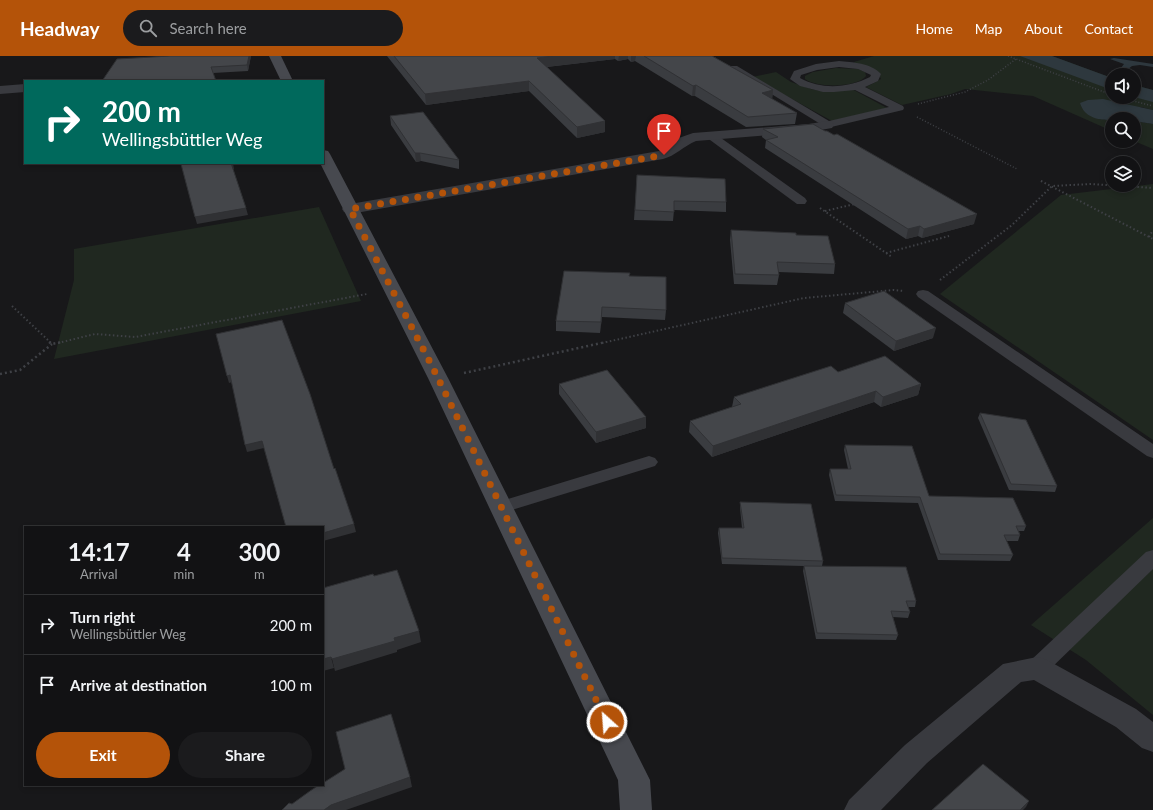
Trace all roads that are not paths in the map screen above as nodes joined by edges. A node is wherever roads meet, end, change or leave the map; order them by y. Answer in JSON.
{"nodes":[{"id":1,"x":275,"y":56,"type":"edge"},
{"id":2,"x":734,"y":68,"type":"edge"},
{"id":3,"x":287,"y":80,"type":"edge"},
{"id":4,"x":856,"y":86,"type":"junction"},
{"id":5,"x":24,"y":88,"type":"edge"},
{"id":6,"x":0,"y":90,"type":"edge"},
{"id":7,"x":827,"y":125,"type":"junction"},
{"id":8,"x":710,"y":135,"type":"junction"},
{"id":9,"x":324,"y":156,"type":"edge"},
{"id":10,"x":801,"y":201,"type":"road end"},
{"id":11,"x":350,"y":209,"type":"junction"},
{"id":12,"x":923,"y":294,"type":"road end"},
{"id":13,"x":1153,"y":452,"type":"edge"},
{"id":14,"x":649,"y":462,"type":"dead end"},
{"id":15,"x":502,"y":507,"type":"junction"},
{"id":16,"x":1153,"y":557,"type":"edge"},
{"id":17,"x":1037,"y":668,"type":"junction"},
{"id":18,"x":1153,"y":739,"type":"edge"},
{"id":19,"x":636,"y":810,"type":"edge"},
{"id":20,"x":860,"y":810,"type":"edge"}],
"edges":[{"from":1,"to":3,"type":"main road"},
{"from":2,"to":7,"type":"lane"},
{"from":4,"to":4,"type":"lane"},
{"from":4,"to":7,"type":"lane"},
{"from":5,"to":6,"type":"street"},
{"from":7,"to":8,"type":"street"},
{"from":8,"to":10,"type":"lane"},
{"from":8,"to":11,"type":"street"},
{"from":9,"to":11,"type":"main road"},
{"from":11,"to":15,"type":"main road"},
{"from":12,"to":13,"type":"lane"},
{"from":14,"to":15,"type":"lane"},
{"from":15,"to":19,"type":"main road"},
{"from":16,"to":17,"type":"lane"},
{"from":17,"to":18,"type":"street"},
{"from":17,"to":20,"type":"street"}]}
